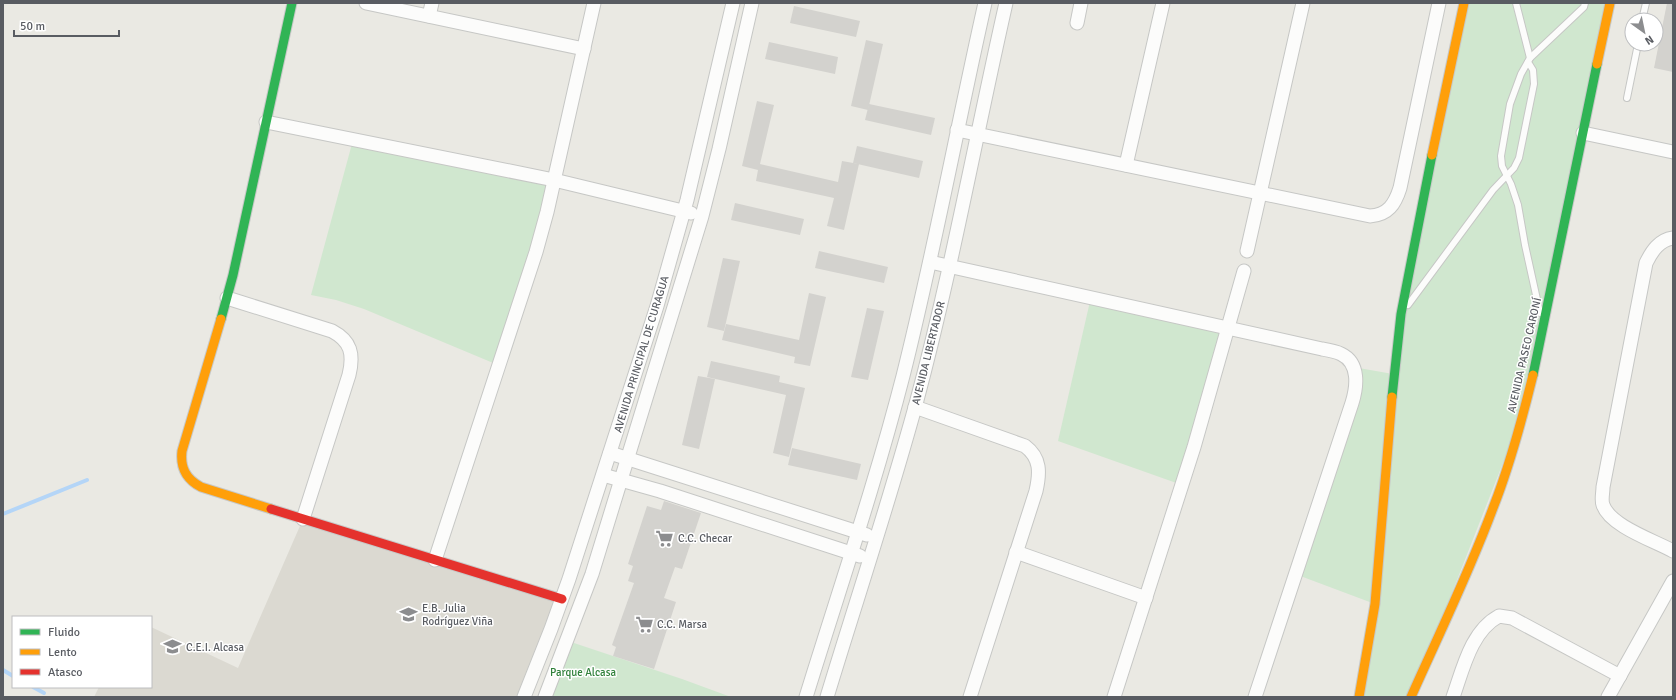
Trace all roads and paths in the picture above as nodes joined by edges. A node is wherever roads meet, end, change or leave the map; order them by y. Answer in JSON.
{"nodes":[{"id":1,"x":292,"y":3,"type":"edge"},
{"id":2,"x":366,"y":3,"type":"edge"},
{"id":3,"x":432,"y":3,"type":"edge"},
{"id":4,"x":594,"y":3,"type":"edge"},
{"id":5,"x":733,"y":3,"type":"edge"},
{"id":6,"x":752,"y":3,"type":"edge"},
{"id":7,"x":985,"y":3,"type":"edge"},
{"id":8,"x":1006,"y":3,"type":"edge"},
{"id":9,"x":1081,"y":3,"type":"edge"},
{"id":10,"x":1163,"y":3,"type":"edge"},
{"id":11,"x":1303,"y":3,"type":"edge"},
{"id":12,"x":1439,"y":3,"type":"edge"},
{"id":13,"x":1464,"y":3,"type":"edge"},
{"id":14,"x":1516,"y":3,"type":"edge"},
{"id":15,"x":1585,"y":3,"type":"edge"},
{"id":16,"x":1610,"y":3,"type":"edge"},
{"id":17,"x":429,"y":16,"type":"junction"},
{"id":18,"x":1077,"y":23,"type":"dead end"},
{"id":19,"x":584,"y":49,"type":"junction"},
{"id":20,"x":1636,"y":52,"type":"edge"},
{"id":21,"x":1529,"y":60,"type":"junction"},
{"id":22,"x":1627,"y":98,"type":"dead end"},
{"id":23,"x":266,"y":122,"type":"junction"},
{"id":24,"x":958,"y":130,"type":"junction"},
{"id":25,"x":1583,"y":133,"type":"junction"},
{"id":26,"x":977,"y":134,"type":"junction"},
{"id":27,"x":1673,"y":152,"type":"edge"},
{"id":28,"x":1126,"y":165,"type":"junction"},
{"id":29,"x":1507,"y":176,"type":"junction"},
{"id":30,"x":554,"y":180,"type":"junction"},
{"id":31,"x":1260,"y":193,"type":"junction"},
{"id":32,"x":684,"y":211,"type":"junction"},
{"id":33,"x":702,"y":216,"type":"junction"},
{"id":34,"x":1673,"y":238,"type":"edge"},
{"id":35,"x":1247,"y":252,"type":"dead end"},
{"id":36,"x":930,"y":262,"type":"junction"},
{"id":37,"x":949,"y":265,"type":"junction"},
{"id":38,"x":1244,"y":271,"type":"dead end"},
{"id":39,"x":227,"y":298,"type":"junction"},
{"id":40,"x":1401,"y":314,"type":"junction"},
{"id":41,"x":1543,"y":326,"type":"junction"},
{"id":42,"x":1229,"y":328,"type":"junction"},
{"id":43,"x":915,"y":407,"type":"junction"},
{"id":44,"x":610,"y":453,"type":"junction"},
{"id":45,"x":628,"y":459,"type":"junction"},
{"id":46,"x":603,"y":475,"type":"junction"},
{"id":47,"x":622,"y":480,"type":"junction"},
{"id":48,"x":302,"y":519,"type":"junction"},
{"id":49,"x":859,"y":533,"type":"junction"},
{"id":50,"x":876,"y":538,"type":"junction"},
{"id":51,"x":1673,"y":551,"type":"edge"},
{"id":52,"x":1016,"y":552,"type":"junction"},
{"id":53,"x":852,"y":554,"type":"junction"},
{"id":54,"x":869,"y":559,"type":"junction"},
{"id":55,"x":435,"y":560,"type":"junction"},
{"id":56,"x":1673,"y":581,"type":"edge"},
{"id":57,"x":1146,"y":598,"type":"junction"},
{"id":58,"x":562,"y":599,"type":"junction"},
{"id":59,"x":1620,"y":676,"type":"junction"},
{"id":60,"x":524,"y":697,"type":"edge"},
{"id":61,"x":545,"y":697,"type":"edge"},
{"id":62,"x":806,"y":697,"type":"edge"},
{"id":63,"x":827,"y":697,"type":"edge"},
{"id":64,"x":970,"y":697,"type":"edge"},
{"id":65,"x":1114,"y":697,"type":"edge"},
{"id":66,"x":1255,"y":697,"type":"edge"},
{"id":67,"x":1359,"y":697,"type":"edge"},
{"id":68,"x":1411,"y":697,"type":"edge"},
{"id":69,"x":1453,"y":697,"type":"edge"},
{"id":70,"x":1608,"y":697,"type":"edge"}],
"edges":[{"from":1,"to":23,"type":"street"},
{"from":2,"to":17,"type":"street"},
{"from":3,"to":17,"type":"street"},
{"from":4,"to":19,"type":"street"},
{"from":5,"to":32,"type":"street","name":"AVENIDA PRINCIPAL DE CURAGUA"},
{"from":6,"to":33,"type":"street","name":"AVENIDA PRINCIPAL DE CURAGUA"},
{"from":7,"to":24,"type":"street","name":"AVENIDA LIBERTADOR"},
{"from":8,"to":26,"type":"street","name":"AVENIDA LIBERTADOR"},
{"from":9,"to":18,"type":"street"},
{"from":10,"to":28,"type":"street"},
{"from":11,"to":31,"type":"street"},
{"from":12,"to":31,"type":"street"},
{"from":13,"to":40,"type":"street"},
{"from":14,"to":21,"type":"lane"},
{"from":15,"to":21,"type":"lane"},
{"from":16,"to":25,"type":"street","name":"AVENIDA PASEO CARONÍ"},
{"from":17,"to":19,"type":"street"},
{"from":19,"to":30,"type":"street"},
{"from":20,"to":22,"type":"lane"},
{"from":21,"to":29,"type":"lane"},
{"from":21,"to":29,"type":"lane"},
{"from":23,"to":30,"type":"street"},
{"from":23,"to":39,"type":"street"},
{"from":24,"to":26,"type":"street"},
{"from":24,"to":36,"type":"street","name":"AVENIDA LIBERTADOR"},
{"from":25,"to":27,"type":"street"},
{"from":25,"to":41,"type":"street","name":"AVENIDA PASEO CARONÍ"},
{"from":26,"to":28,"type":"street"},
{"from":26,"to":37,"type":"street","name":"AVENIDA LIBERTADOR"},
{"from":28,"to":31,"type":"street"},
{"from":29,"to":40,"type":"lane"},
{"from":29,"to":41,"type":"lane"},
{"from":30,"to":32,"type":"street"},
{"from":30,"to":55,"type":"street"},
{"from":31,"to":35,"type":"street"},
{"from":32,"to":33,"type":"street"},
{"from":32,"to":44,"type":"street","name":"AVENIDA PRINCIPAL DE CURAGUA"},
{"from":33,"to":45,"type":"street","name":"AVENIDA PRINCIPAL DE CURAGUA"},
{"from":34,"to":51,"type":"street"},
{"from":36,"to":37,"type":"street"},
{"from":36,"to":49,"type":"street","name":"AVENIDA LIBERTADOR"},
{"from":37,"to":42,"type":"street"},
{"from":37,"to":43,"type":"street","name":"AVENIDA LIBERTADOR"},
{"from":38,"to":42,"type":"street"},
{"from":39,"to":48,"type":"street"},
{"from":39,"to":48,"type":"street"},
{"from":40,"to":67,"type":"street"},
{"from":41,"to":68,"type":"street","name":"AVENIDA PASEO CARONÍ"},
{"from":42,"to":57,"type":"street"},
{"from":42,"to":66,"type":"street"},
{"from":43,"to":50,"type":"street","name":"AVENIDA LIBERTADOR"},
{"from":43,"to":52,"type":"street"},
{"from":44,"to":45,"type":"street"},
{"from":44,"to":46,"type":"street","name":"AVENIDA PRINCIPAL DE CURAGUA"},
{"from":45,"to":47,"type":"street","name":"AVENIDA PRINCIPAL DE CURAGUA"},
{"from":45,"to":49,"type":"street"},
{"from":46,"to":47,"type":"street"},
{"from":46,"to":58,"type":"street","name":"AVENIDA PRINCIPAL DE CURAGUA"},
{"from":47,"to":53,"type":"street"},
{"from":47,"to":61,"type":"street","name":"AVENIDA PRINCIPAL DE CURAGUA"},
{"from":48,"to":55,"type":"street"},
{"from":49,"to":50,"type":"street"},
{"from":49,"to":53,"type":"street","name":"AVENIDA LIBERTADOR"},
{"from":50,"to":54,"type":"street","name":"AVENIDA LIBERTADOR"},
{"from":52,"to":57,"type":"street"},
{"from":52,"to":64,"type":"street"},
{"from":53,"to":54,"type":"street"},
{"from":53,"to":62,"type":"street","name":"AVENIDA LIBERTADOR"},
{"from":54,"to":63,"type":"street","name":"AVENIDA LIBERTADOR"},
{"from":55,"to":58,"type":"street"},
{"from":56,"to":59,"type":"street"},
{"from":57,"to":65,"type":"street"},
{"from":58,"to":60,"type":"street","name":"AVENIDA PRINCIPAL DE CURAGUA"},
{"from":59,"to":69,"type":"street"},
{"from":59,"to":70,"type":"street"}]}
